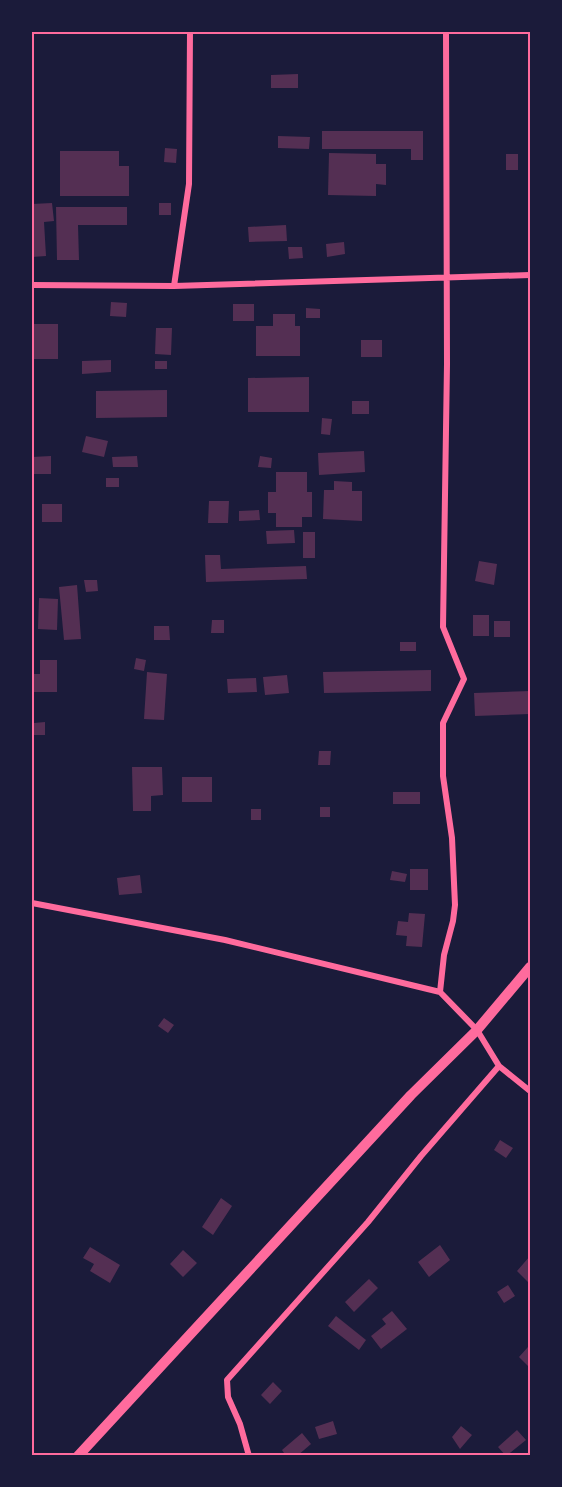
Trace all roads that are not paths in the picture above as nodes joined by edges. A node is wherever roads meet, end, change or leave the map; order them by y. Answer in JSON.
{"nodes":[{"id":1,"x":190,"y":32,"type":"edge"},
{"id":2,"x":446,"y":32,"type":"edge"},
{"id":3,"x":531,"y":275,"type":"edge"},
{"id":4,"x":448,"y":276,"type":"junction"},
{"id":5,"x":32,"y":285,"type":"edge"},
{"id":6,"x":174,"y":286,"type":"junction"},
{"id":7,"x":32,"y":903,"type":"edge"},
{"id":8,"x":531,"y":967,"type":"edge"},
{"id":9,"x":440,"y":992,"type":"junction"},
{"id":10,"x":477,"y":1030,"type":"junction"},
{"id":11,"x":499,"y":1066,"type":"junction"},
{"id":12,"x":531,"y":1091,"type":"edge"},
{"id":13,"x":78,"y":1455,"type":"edge"},
{"id":14,"x":249,"y":1455,"type":"edge"}],
"edges":[{"from":1,"to":6,"type":"street"},
{"from":2,"to":4,"type":"street"},
{"from":3,"to":4,"type":"street"},
{"from":4,"to":6,"type":"street"},
{"from":4,"to":9,"type":"street"},
{"from":5,"to":6,"type":"street"},
{"from":7,"to":9,"type":"street"},
{"from":8,"to":10,"type":"street"},
{"from":9,"to":10,"type":"street"},
{"from":10,"to":11,"type":"street"},
{"from":10,"to":13,"type":"street"},
{"from":11,"to":12,"type":"street"},
{"from":11,"to":14,"type":"street"}]}
